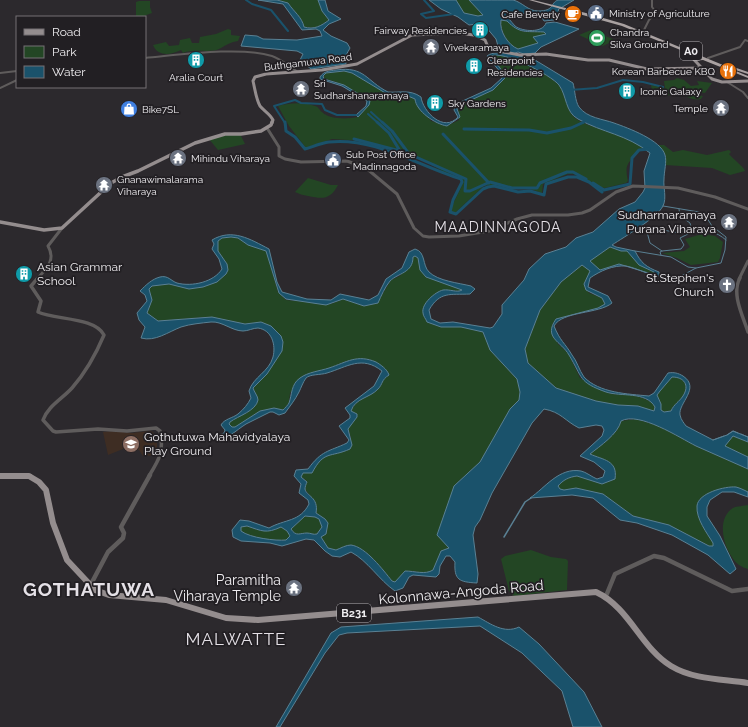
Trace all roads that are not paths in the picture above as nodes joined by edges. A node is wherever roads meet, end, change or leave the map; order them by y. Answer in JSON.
{"nodes":[{"id":1,"x":530,"y":0,"type":"edge"},
{"id":2,"x":534,"y":0,"type":"edge"},
{"id":3,"x":652,"y":1,"type":"edge"},
{"id":4,"x":549,"y":4,"type":"junction"},
{"id":5,"x":562,"y":7,"type":"junction"},
{"id":6,"x":643,"y":32,"type":"junction"},
{"id":7,"x":748,"y":41,"type":"edge"},
{"id":8,"x":684,"y":49,"type":"junction"},
{"id":9,"x":695,"y":56,"type":"junction"},
{"id":10,"x":146,"y":58,"type":"edge"},
{"id":11,"x":692,"y":58,"type":"junction"},
{"id":12,"x":708,"y":58,"type":"junction"},
{"id":13,"x":702,"y":59,"type":"junction"},
{"id":14,"x":701,"y":68,"type":"junction"},
{"id":15,"x":16,"y":71,"type":"edge"},
{"id":16,"x":294,"y":72,"type":"junction"},
{"id":17,"x":0,"y":73,"type":"edge"},
{"id":18,"x":748,"y":75,"type":"edge"},
{"id":19,"x":16,"y":80,"type":"edge"},
{"id":20,"x":748,"y":81,"type":"edge"},
{"id":21,"x":727,"y":82,"type":"junction"},
{"id":22,"x":0,"y":88,"type":"edge"},
{"id":23,"x":748,"y":98,"type":"edge"},
{"id":24,"x":267,"y":128,"type":"junction"},
{"id":25,"x":748,"y":209,"type":"edge"},
{"id":26,"x":1,"y":222,"type":"edge"},
{"id":27,"x":62,"y":228,"type":"junction"},
{"id":28,"x":748,"y":261,"type":"edge"},
{"id":29,"x":748,"y":332,"type":"edge"},
{"id":30,"x":0,"y":476,"type":"edge"},
{"id":31,"x":90,"y":587,"type":"junction"},
{"id":32,"x":748,"y":589,"type":"edge"},
{"id":33,"x":606,"y":596,"type":"junction"},
{"id":34,"x":748,"y":683,"type":"edge"}],
"edges":[{"from":1,"to":4,"type":"highway","number":"A0"},
{"from":2,"to":4,"type":"highway","number":"A0"},
{"from":3,"to":6,"type":"street"},
{"from":4,"to":5,"type":"highway","number":"A0"},
{"from":5,"to":6,"type":"highway","number":"A0"},
{"from":5,"to":8,"type":"highway","number":"A0"},
{"from":6,"to":8,"type":"highway","number":"A0"},
{"from":7,"to":12,"type":"street"},
{"from":8,"to":9,"type":"highway","number":"A0"},
{"from":8,"to":11,"type":"main road"},
{"from":8,"to":12,"type":"highway","number":"A0"},
{"from":8,"to":18,"type":"highway"},
{"from":9,"to":11,"type":"main road"},
{"from":9,"to":13,"type":"highway","number":"A0"},
{"from":10,"to":16,"type":"street"},
{"from":11,"to":13,"type":"highway"},
{"from":11,"to":14,"type":"main road"},
{"from":12,"to":18,"type":"highway","number":"A0"},
{"from":13,"to":18,"type":"highway","number":"A0"},
{"from":14,"to":16,"type":"main road","name":"Buthgamuwa Road"},
{"from":14,"to":21,"type":"main road"},
{"from":15,"to":17,"type":"street"},
{"from":16,"to":24,"type":"main road","name":"Buthgamuwa Road"},
{"from":19,"to":22,"type":"street"},
{"from":20,"to":21,"type":"main road"},
{"from":21,"to":23,"type":"street"},
{"from":24,"to":25,"type":"street"},
{"from":24,"to":27,"type":"main road"},
{"from":26,"to":27,"type":"main road"},
{"from":27,"to":31,"type":"street"},
{"from":28,"to":29,"type":"street"},
{"from":30,"to":31,"type":"main road","name":"Kolonnawa-Angoda Road","number":"B231"},
{"from":31,"to":33,"type":"main road","name":"Kolonnawa-Angoda Road","number":"B231"},
{"from":32,"to":33,"type":"street"},
{"from":33,"to":34,"type":"main road"}]}
